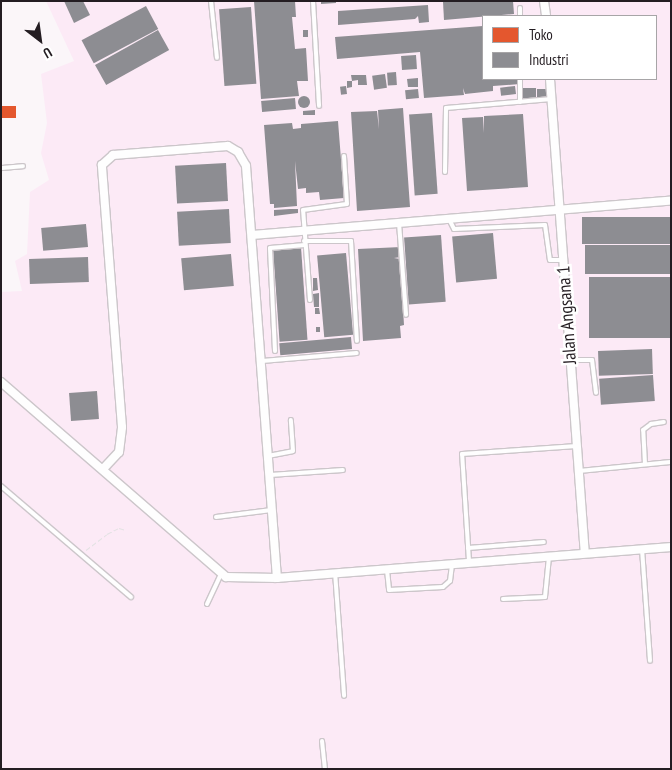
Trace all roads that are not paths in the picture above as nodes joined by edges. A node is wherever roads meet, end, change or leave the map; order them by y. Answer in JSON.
{"nodes":[{"id":1,"x":211,"y":1,"type":"edge"},
{"id":2,"x":313,"y":1,"type":"edge"},
{"id":3,"x":544,"y":1,"type":"edge"},
{"id":4,"x":520,"y":8,"type":"dead end"},
{"id":5,"x":520,"y":15,"type":"edge"},
{"id":6,"x":546,"y":15,"type":"edge"},
{"id":7,"x":217,"y":58,"type":"dead end"},
{"id":8,"x":520,"y":80,"type":"edge"},
{"id":9,"x":550,"y":80,"type":"edge"},
{"id":10,"x":552,"y":100,"type":"junction"},
{"id":11,"x":520,"y":102,"type":"junction"},
{"id":12,"x":319,"y":106,"type":"dead end"},
{"id":13,"x":344,"y":156,"type":"dead end"},
{"id":14,"x":23,"y":166,"type":"dead end"},
{"id":15,"x":1,"y":168,"type":"edge"},
{"id":16,"x":446,"y":172,"type":"dead end"},
{"id":17,"x":671,"y":201,"type":"edge"},
{"id":18,"x":560,"y":210,"type":"junction"},
{"id":19,"x":449,"y":219,"type":"junction"},
{"id":20,"x":399,"y":223,"type":"junction"},
{"id":21,"x":304,"y":231,"type":"junction"},
{"id":22,"x":253,"y":235,"type":"junction"},
{"id":23,"x":305,"y":243,"type":"junction"},
{"id":24,"x":563,"y":260,"type":"junction"},
{"id":25,"x":310,"y":300,"type":"dead end"},
{"id":26,"x":406,"y":315,"type":"dead end"},
{"id":27,"x":357,"y":341,"type":"dead end"},
{"id":28,"x":275,"y":351,"type":"dead end"},
{"id":29,"x":357,"y":353,"type":"dead end"},
{"id":30,"x":570,"y":360,"type":"junction"},
{"id":31,"x":262,"y":361,"type":"junction"},
{"id":32,"x":1,"y":382,"type":"edge"},
{"id":33,"x":596,"y":393,"type":"dead end"},
{"id":34,"x":292,"y":420,"type":"dead end"},
{"id":35,"x":664,"y":422,"type":"dead end"},
{"id":36,"x":577,"y":446,"type":"junction"},
{"id":37,"x":268,"y":456,"type":"junction"},
{"id":38,"x":671,"y":462,"type":"edge"},
{"id":39,"x":644,"y":464,"type":"junction"},
{"id":40,"x":103,"y":469,"type":"junction"},
{"id":41,"x":343,"y":470,"type":"dead end"},
{"id":42,"x":579,"y":471,"type":"junction"},
{"id":43,"x":270,"y":475,"type":"junction"},
{"id":44,"x":2,"y":489,"type":"edge"},
{"id":45,"x":272,"y":510,"type":"junction"},
{"id":46,"x":216,"y":517,"type":"dead end"},
{"id":47,"x":544,"y":542,"type":"dead end"},
{"id":48,"x":671,"y":547,"type":"edge"},
{"id":49,"x":468,"y":548,"type":"junction"},
{"id":50,"x":642,"y":549,"type":"junction"},
{"id":51,"x":584,"y":552,"type":"junction"},
{"id":52,"x":549,"y":555,"type":"junction"},
{"id":53,"x":469,"y":561,"type":"junction"},
{"id":54,"x":453,"y":562,"type":"junction"},
{"id":55,"x":387,"y":568,"type":"junction"},
{"id":56,"x":335,"y":572,"type":"junction"},
{"id":57,"x":221,"y":574,"type":"junction"},
{"id":58,"x":277,"y":578,"type":"junction"},
{"id":59,"x":131,"y":597,"type":"dead end"},
{"id":60,"x":503,"y":599,"type":"dead end"},
{"id":61,"x":207,"y":604,"type":"dead end"},
{"id":62,"x":650,"y":660,"type":"dead end"},
{"id":63,"x":344,"y":696,"type":"dead end"},
{"id":64,"x":322,"y":741,"type":"dead end"},
{"id":65,"x":325,"y":769,"type":"edge"}],
"edges":[{"from":1,"to":7,"type":"lane"},
{"from":2,"to":12,"type":"lane"},
{"from":3,"to":6,"type":"street"},
{"from":4,"to":5,"type":"lane"},
{"from":8,"to":11,"type":"lane"},
{"from":9,"to":10,"type":"street","name":"Jalan Angsana 1"},
{"from":10,"to":11,"type":"lane"},
{"from":10,"to":18,"type":"street","name":"Jalan Angsana 1"},
{"from":11,"to":16,"type":"lane"},
{"from":13,"to":21,"type":"lane"},
{"from":14,"to":15,"type":"lane"},
{"from":17,"to":18,"type":"street"},
{"from":18,"to":19,"type":"street"},
{"from":18,"to":24,"type":"street","name":"Jalan Angsana 1"},
{"from":19,"to":20,"type":"street"},
{"from":19,"to":24,"type":"lane"},
{"from":20,"to":21,"type":"street"},
{"from":20,"to":26,"type":"lane"},
{"from":21,"to":22,"type":"street"},
{"from":21,"to":23,"type":"lane"},
{"from":22,"to":31,"type":"street"},
{"from":22,"to":40,"type":"street"},
{"from":23,"to":25,"type":"lane"},
{"from":23,"to":27,"type":"lane"},
{"from":23,"to":28,"type":"lane"},
{"from":24,"to":30,"type":"street","name":"Jalan Angsana 1"},
{"from":29,"to":31,"type":"lane"},
{"from":30,"to":33,"type":"lane"},
{"from":30,"to":36,"type":"street","name":"Jalan Angsana 1"},
{"from":31,"to":37,"type":"street"},
{"from":32,"to":40,"type":"street"},
{"from":34,"to":37,"type":"lane"},
{"from":35,"to":39,"type":"lane"},
{"from":36,"to":42,"type":"street","name":"Jalan Angsana 1"},
{"from":36,"to":49,"type":"lane"},
{"from":37,"to":43,"type":"street"},
{"from":38,"to":39,"type":"lane"},
{"from":39,"to":42,"type":"lane"},
{"from":40,"to":57,"type":"street"},
{"from":41,"to":43,"type":"lane"},
{"from":42,"to":51,"type":"street","name":"Jalan Angsana 1"},
{"from":43,"to":45,"type":"street"},
{"from":44,"to":59,"type":"lane"},
{"from":45,"to":46,"type":"lane"},
{"from":45,"to":58,"type":"street"},
{"from":47,"to":49,"type":"lane"},
{"from":48,"to":50,"type":"street"},
{"from":49,"to":53,"type":"lane"},
{"from":50,"to":51,"type":"street"},
{"from":50,"to":62,"type":"lane"},
{"from":51,"to":52,"type":"street"},
{"from":52,"to":53,"type":"street"},
{"from":52,"to":60,"type":"lane"},
{"from":53,"to":54,"type":"street"},
{"from":54,"to":55,"type":"street"},
{"from":54,"to":55,"type":"lane"},
{"from":55,"to":56,"type":"street"},
{"from":56,"to":58,"type":"street"},
{"from":56,"to":63,"type":"lane"},
{"from":57,"to":58,"type":"street"},
{"from":57,"to":61,"type":"lane"},
{"from":64,"to":65,"type":"lane"}]}
